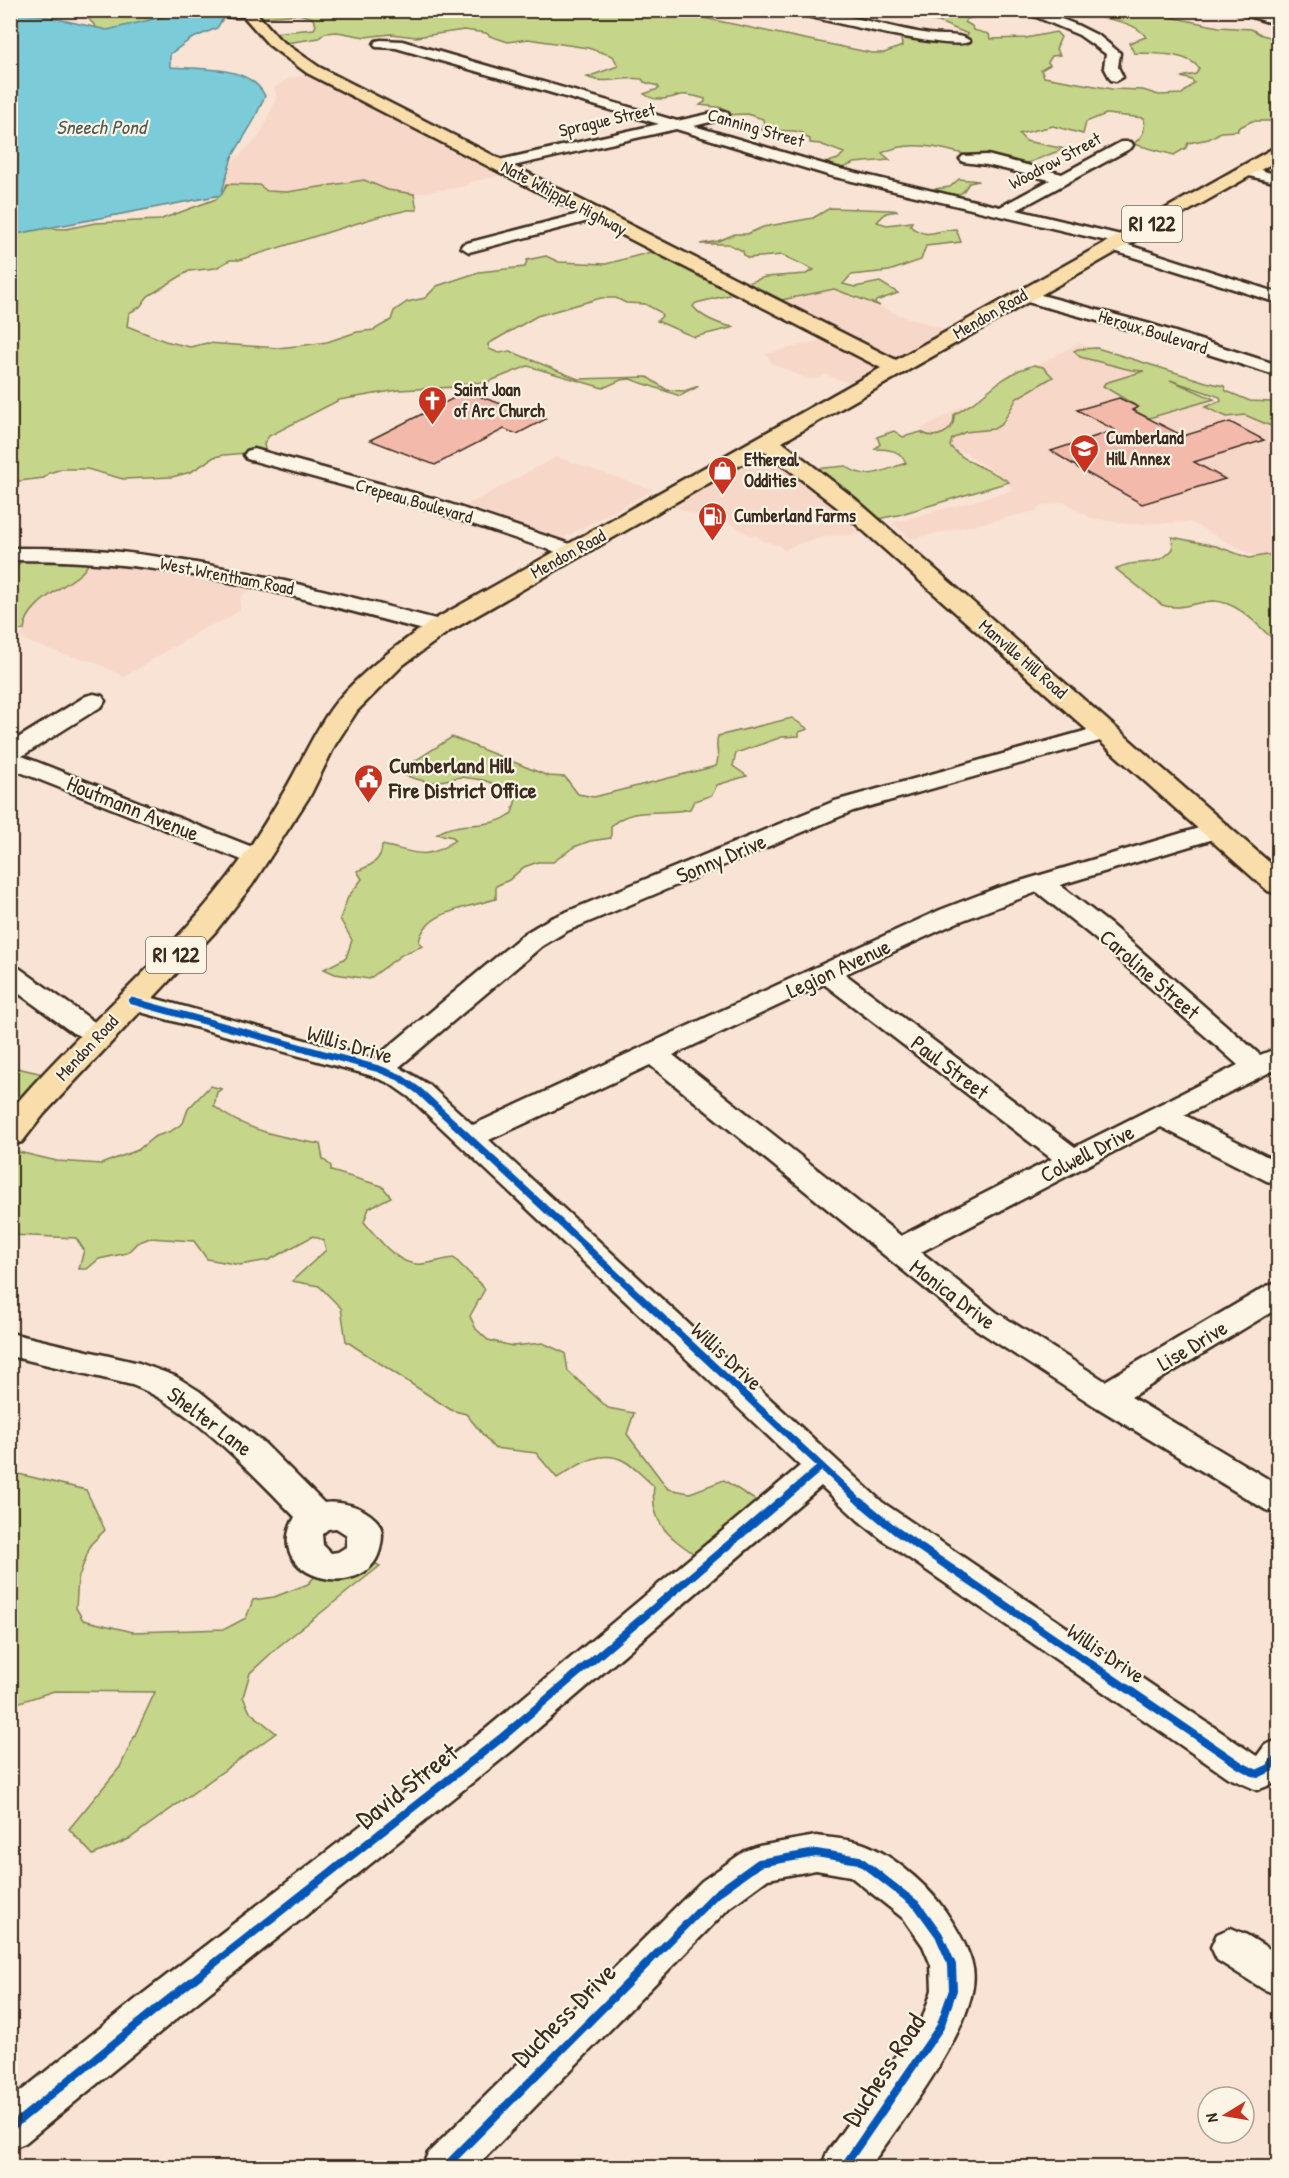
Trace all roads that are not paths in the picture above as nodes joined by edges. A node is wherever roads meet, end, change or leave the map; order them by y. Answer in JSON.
{"nodes":[{"id":1,"x":208,"y":10,"type":"edge"},
{"id":2,"x":798,"y":10,"type":"edge"},
{"id":3,"x":1026,"y":10,"type":"edge"},
{"id":4,"x":1235,"y":10,"type":"edge"},
{"id":5,"x":247,"y":12,"type":"edge"},
{"id":6,"x":1278,"y":21,"type":"edge"},
{"id":7,"x":963,"y":41,"type":"dead end"},
{"id":8,"x":381,"y":44,"type":"dead end"},
{"id":9,"x":1116,"y":77,"type":"dead end"},
{"id":10,"x":722,"y":115,"type":"dead end"},
{"id":11,"x":675,"y":125,"type":"junction"},
{"id":12,"x":1126,"y":145,"type":"dead end"},
{"id":13,"x":1278,"y":153,"type":"edge"},
{"id":14,"x":968,"y":159,"type":"dead end"},
{"id":15,"x":500,"y":164,"type":"junction"},
{"id":16,"x":1245,"y":171,"type":"junction"},
{"id":17,"x":1061,"y":178,"type":"junction"},
{"id":18,"x":1278,"y":179,"type":"edge"},
{"id":19,"x":1002,"y":212,"type":"junction"},
{"id":20,"x":594,"y":215,"type":"junction"},
{"id":21,"x":1119,"y":243,"type":"junction"},
{"id":22,"x":469,"y":247,"type":"dead end"},
{"id":23,"x":1026,"y":296,"type":"junction"},
{"id":24,"x":1278,"y":298,"type":"edge"},
{"id":25,"x":862,"y":352,"type":"junction"},
{"id":26,"x":922,"y":353,"type":"junction"},
{"id":27,"x":896,"y":368,"type":"junction"},
{"id":28,"x":1278,"y":371,"type":"edge"},
{"id":29,"x":762,"y":443,"type":"junction"},
{"id":30,"x":254,"y":455,"type":"dead end"},
{"id":31,"x":572,"y":551,"type":"junction"},
{"id":32,"x":10,"y":554,"type":"edge"},
{"id":33,"x":439,"y":627,"type":"junction"},
{"id":34,"x":94,"y":700,"type":"dead end"},
{"id":35,"x":1106,"y":732,"type":"junction"},
{"id":36,"x":10,"y":753,"type":"edge"},
{"id":37,"x":10,"y":759,"type":"edge"},
{"id":38,"x":1218,"y":830,"type":"junction"},
{"id":39,"x":256,"y":857,"type":"junction"},
{"id":40,"x":1041,"y":882,"type":"junction"},
{"id":41,"x":1278,"y":885,"type":"edge"},
{"id":42,"x":10,"y":974,"type":"edge"},
{"id":43,"x":827,"y":974,"type":"junction"},
{"id":44,"x":132,"y":1001,"type":"junction"},
{"id":45,"x":98,"y":1035,"type":"junction"},
{"id":46,"x":653,"y":1053,"type":"junction"},
{"id":47,"x":1268,"y":1062,"type":"edge"},
{"id":48,"x":379,"y":1069,"type":"junction"},
{"id":49,"x":1161,"y":1115,"type":"junction"},
{"id":50,"x":10,"y":1134,"type":"edge"},
{"id":51,"x":469,"y":1138,"type":"junction"},
{"id":52,"x":1073,"y":1160,"type":"junction"},
{"id":53,"x":1278,"y":1174,"type":"edge"},
{"id":54,"x":897,"y":1251,"type":"junction"},
{"id":55,"x":1278,"y":1294,"type":"edge"},
{"id":56,"x":10,"y":1344,"type":"edge"},
{"id":57,"x":1105,"y":1397,"type":"junction"},
{"id":58,"x":821,"y":1467,"type":"junction"},
{"id":59,"x":1278,"y":1501,"type":"edge"},
{"id":60,"x":317,"y":1518,"type":"dead end"},
{"id":61,"x":1278,"y":1756,"type":"edge"},
{"id":62,"x":716,"y":1894,"type":"joint"},
{"id":63,"x":1231,"y":1947,"type":"dead end"},
{"id":64,"x":1278,"y":1976,"type":"edge"},
{"id":65,"x":10,"y":2128,"type":"edge"},
{"id":66,"x":444,"y":2168,"type":"edge"},
{"id":67,"x":843,"y":2168,"type":"edge"}],
"edges":[{"from":1,"to":5,"type":"street"},
{"from":2,"to":7,"type":"street"},
{"from":3,"to":9,"type":"street"},
{"from":4,"to":6,"type":"street"},
{"from":5,"to":15,"type":"main road","name":"Nate Whipple Highway"},
{"from":8,"to":11,"type":"street","name":"Canning Street"},
{"from":10,"to":11,"type":"street","name":"Sprague Street"},
{"from":11,"to":15,"type":"street","name":"Sprague Street"},
{"from":11,"to":19,"type":"street","name":"Canning Street"},
{"from":12,"to":17,"type":"street","name":"Woodrow Street"},
{"from":13,"to":16,"type":"main road","name":"Mendon Road","number":"RI 122"},
{"from":14,"to":17,"type":"street"},
{"from":15,"to":20,"type":"main road","name":"Nate Whipple Highway"},
{"from":16,"to":18,"type":"street"},
{"from":16,"to":21,"type":"main road","name":"Mendon Road","number":"RI 122"},
{"from":17,"to":19,"type":"street","name":"Woodrow Street"},
{"from":19,"to":21,"type":"street","name":"Canning Street"},
{"from":20,"to":22,"type":"street"},
{"from":20,"to":25,"type":"main road","name":"Nate Whipple Highway"},
{"from":21,"to":23,"type":"main road","name":"Mendon Road","number":"RI 122"},
{"from":21,"to":24,"type":"street","name":"Canning Street"},
{"from":23,"to":26,"type":"main road","name":"Mendon Road","number":"RI 122"},
{"from":23,"to":28,"type":"street","name":"Heroux Boulevard"},
{"from":25,"to":26,"type":"main road"},
{"from":25,"to":27,"type":"main road","name":"Nate Whipple Highway"},
{"from":26,"to":27,"type":"main road","name":"Mendon Road","number":"RI 122"},
{"from":27,"to":29,"type":"main road","name":"Mendon Road","number":"RI 122"},
{"from":29,"to":31,"type":"main road","name":"Mendon Road","number":"RI 122"},
{"from":29,"to":35,"type":"main road","name":"Manville Hill Road"},
{"from":30,"to":31,"type":"street","name":"Crepeau Boulevard"},
{"from":31,"to":33,"type":"main road","name":"Mendon Road","number":"RI 122"},
{"from":32,"to":33,"type":"street","name":"West Wrentham Road"},
{"from":33,"to":39,"type":"main road","name":"Mendon Road","number":"RI 122"},
{"from":34,"to":36,"type":"street"},
{"from":35,"to":38,"type":"main road","name":"Manville Hill Road"},
{"from":35,"to":48,"type":"street","name":"Sonny Drive"},
{"from":37,"to":39,"type":"street","name":"Houtmann Avenue"},
{"from":38,"to":40,"type":"street","name":"Legion Avenue"},
{"from":38,"to":41,"type":"main road","name":"Manville Hill Road"},
{"from":39,"to":44,"type":"main road","name":"Mendon Road","number":"RI 122"},
{"from":40,"to":43,"type":"street","name":"Legion Avenue"},
{"from":40,"to":47,"type":"street","name":"Caroline Street"},
{"from":42,"to":45,"type":"street"},
{"from":43,"to":46,"type":"street","name":"Legion Avenue"},
{"from":43,"to":52,"type":"street","name":"Paul Street"},
{"from":44,"to":45,"type":"main road","name":"Mendon Road","number":"RI 122"},
{"from":44,"to":48,"type":"street","name":"Willis Drive"},
{"from":45,"to":50,"type":"main road","name":"Mendon Road","number":"RI 122"},
{"from":46,"to":51,"type":"street","name":"Legion Avenue"},
{"from":46,"to":54,"type":"street","name":"Monica Drive"},
{"from":47,"to":49,"type":"street","name":"Colwell Drive"},
{"from":48,"to":51,"type":"street","name":"Willis Drive"},
{"from":49,"to":52,"type":"street","name":"Colwell Drive"},
{"from":49,"to":53,"type":"street"},
{"from":51,"to":58,"type":"street","name":"Willis Drive"},
{"from":52,"to":54,"type":"street","name":"Colwell Drive"},
{"from":54,"to":57,"type":"street","name":"Monica Drive"},
{"from":55,"to":57,"type":"street","name":"Lise Drive"},
{"from":56,"to":60,"type":"street","name":"Shelter Lane"},
{"from":57,"to":59,"type":"street","name":"Monica Drive"},
{"from":58,"to":61,"type":"street","name":"Willis Drive"},
{"from":58,"to":65,"type":"street","name":"David Street"},
{"from":62,"to":66,"type":"street","name":"Duchess Drive"},
{"from":62,"to":67,"type":"street","name":"Duchess Road"},
{"from":63,"to":64,"type":"street"}]}
